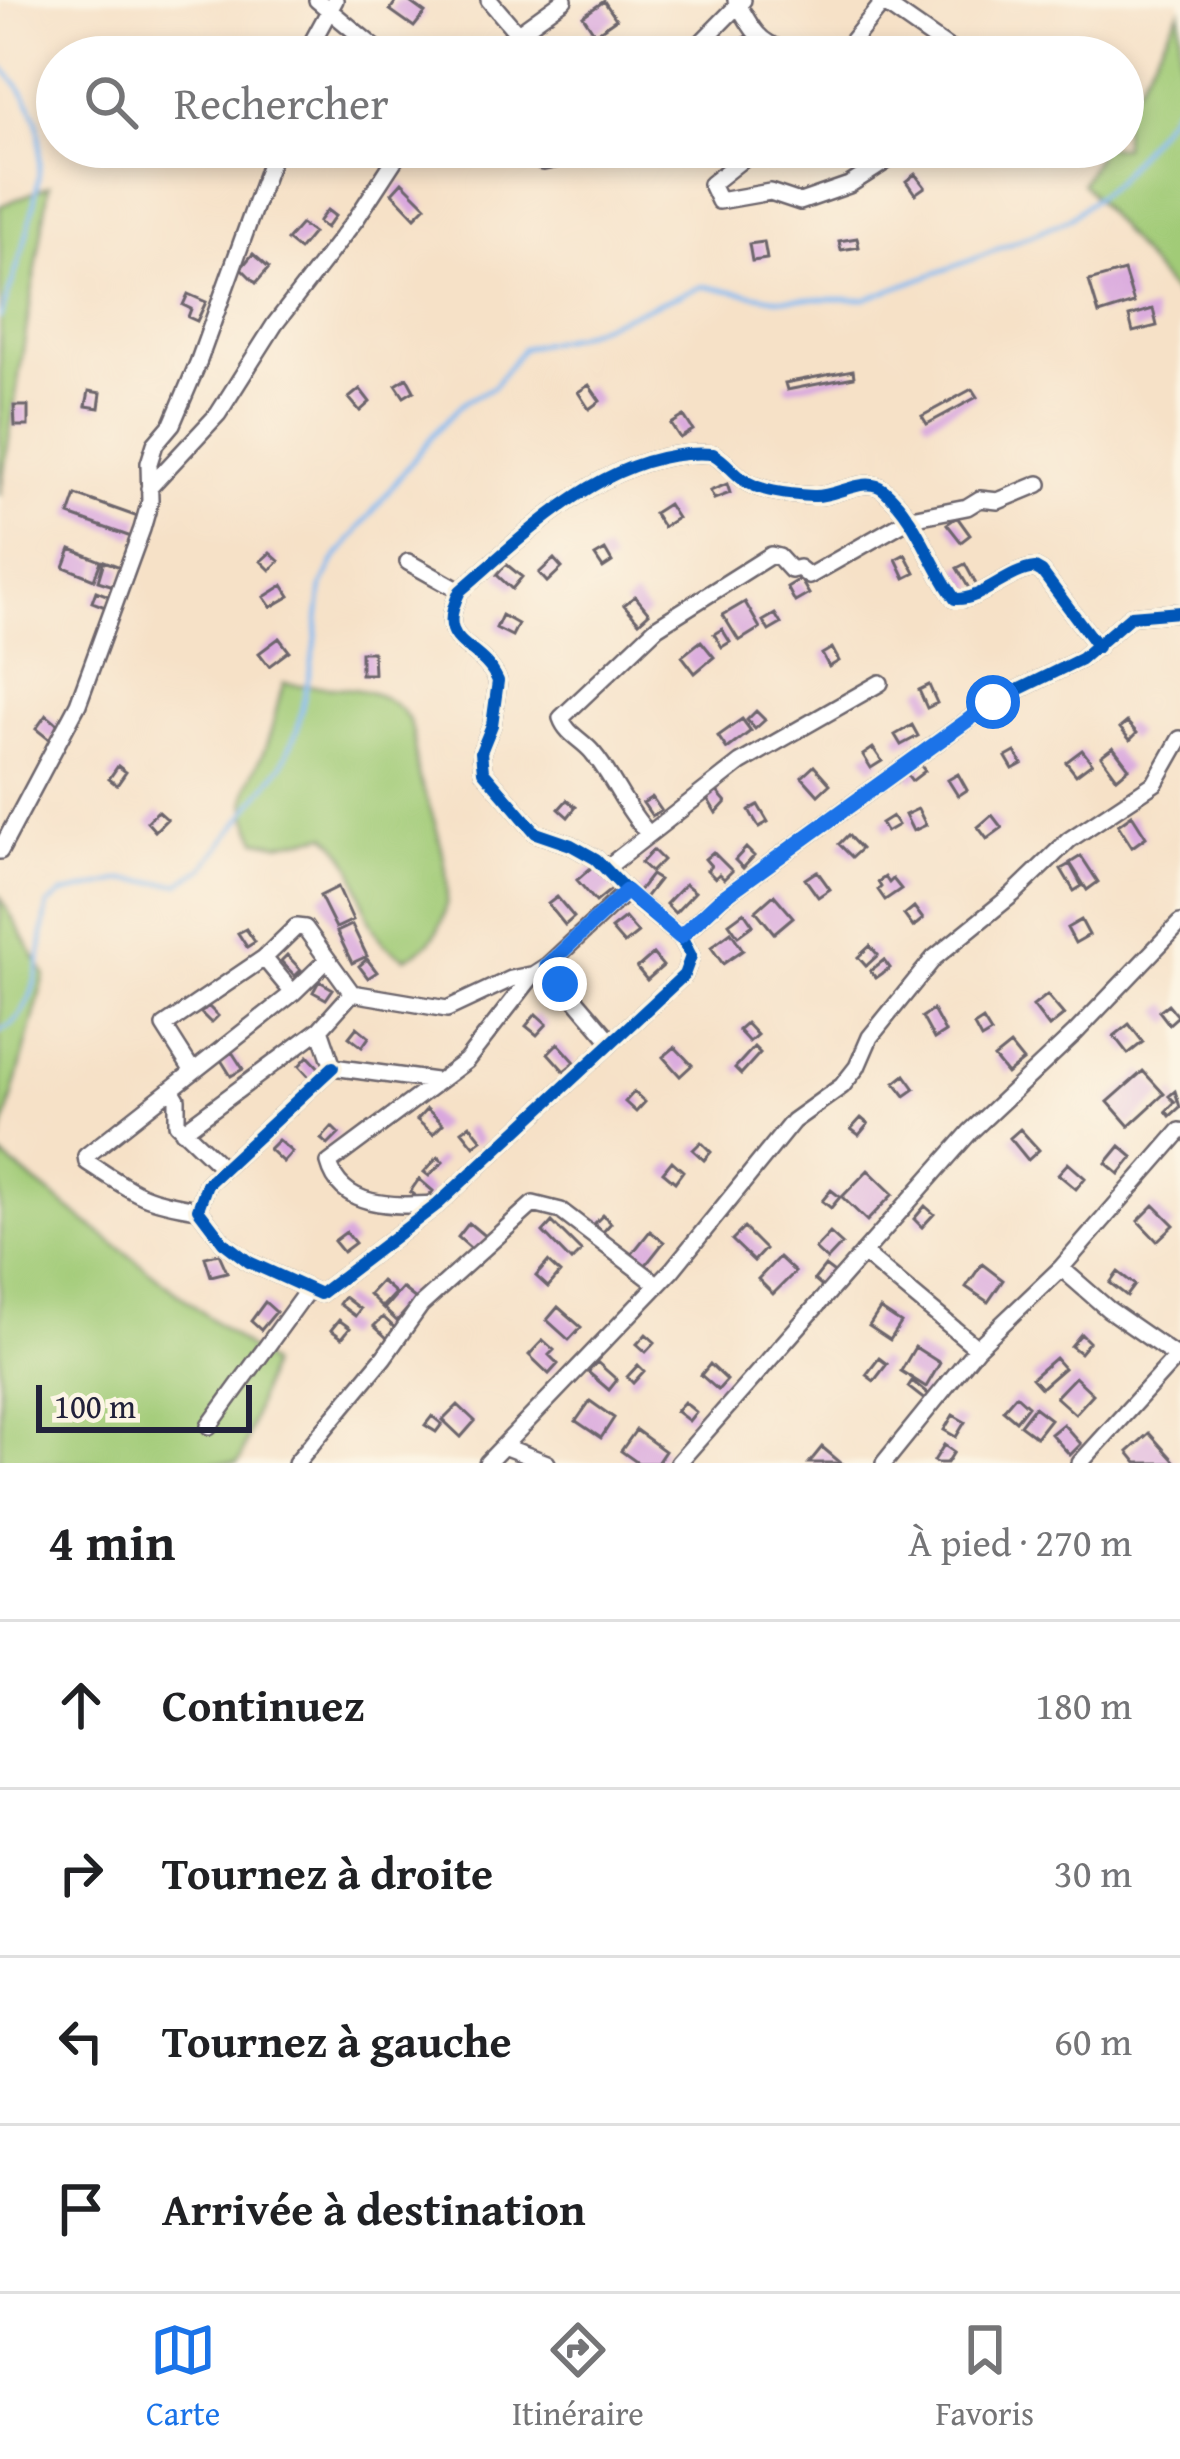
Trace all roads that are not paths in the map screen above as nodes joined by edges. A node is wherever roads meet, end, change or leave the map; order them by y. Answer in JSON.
{"nodes":[{"id":1,"x":317,"y":0,"type":"edge"},
{"id":2,"x":489,"y":0,"type":"edge"},
{"id":3,"x":564,"y":0,"type":"edge"},
{"id":4,"x":881,"y":1,"type":"edge"},
{"id":5,"x":739,"y":2,"type":"edge"},
{"id":6,"x":332,"y":7,"type":"edge"},
{"id":7,"x":519,"y":35,"type":"joint"},
{"id":8,"x":316,"y":36,"type":"edge"},
{"id":9,"x":363,"y":36,"type":"edge"},
{"id":10,"x":707,"y":36,"type":"edge"},
{"id":11,"x":758,"y":36,"type":"edge"},
{"id":12,"x":854,"y":36,"type":"edge"},
{"id":13,"x":931,"y":36,"type":"edge"},
{"id":14,"x":268,"y":168,"type":"edge"},
{"id":15,"x":389,"y":168,"type":"edge"},
{"id":16,"x":731,"y":168,"type":"edge"},
{"id":17,"x":875,"y":168,"type":"edge"},
{"id":18,"x":1039,"y":484,"type":"dead end"},
{"id":19,"x":149,"y":488,"type":"junction"},
{"id":20,"x":910,"y":518,"type":"junction"},
{"id":21,"x":408,"y":562,"type":"dead end"},
{"id":22,"x":460,"y":591,"type":"junction"},
{"id":23,"x":1180,"y":612,"type":"edge"},
{"id":24,"x":1098,"y":647,"type":"junction"},
{"id":25,"x":880,"y":683,"type":"dead end"},
{"id":26,"x":1180,"y":739,"type":"edge"},
{"id":27,"x":647,"y":832,"type":"junction"},
{"id":28,"x":0,"y":851,"type":"edge"},
{"id":29,"x":605,"y":869,"type":"junction"},
{"id":30,"x":626,"y":891,"type":"junction"},
{"id":31,"x":1180,"y":923,"type":"edge"},
{"id":32,"x":680,"y":937,"type":"junction"},
{"id":33,"x":264,"y":958,"type":"junction"},
{"id":34,"x":326,"y":960,"type":"junction"},
{"id":35,"x":540,"y":970,"type":"junction"},
{"id":36,"x":293,"y":993,"type":"junction"},
{"id":37,"x":352,"y":993,"type":"junction"},
{"id":38,"x":320,"y":1029,"type":"junction"},
{"id":39,"x":610,"y":1041,"type":"junction"},
{"id":40,"x":333,"y":1067,"type":"junction"},
{"id":41,"x":193,"y":1070,"type":"junction"},
{"id":42,"x":435,"y":1081,"type":"junction"},
{"id":43,"x":171,"y":1089,"type":"junction"},
{"id":44,"x":183,"y":1131,"type":"junction"},
{"id":45,"x":1180,"y":1131,"type":"edge"},
{"id":46,"x":223,"y":1168,"type":"junction"},
{"id":47,"x":438,"y":1204,"type":"junction"},
{"id":48,"x":199,"y":1209,"type":"junction"},
{"id":49,"x":862,"y":1253,"type":"junction"},
{"id":50,"x":1060,"y":1268,"type":"junction"},
{"id":51,"x":657,"y":1284,"type":"junction"},
{"id":52,"x":307,"y":1291,"type":"junction"},
{"id":53,"x":977,"y":1348,"type":"junction"},
{"id":54,"x":1178,"y":1355,"type":"edge"},
{"id":55,"x":209,"y":1426,"type":"dead end"},
{"id":56,"x":503,"y":1446,"type":"junction"},
{"id":57,"x":296,"y":1463,"type":"edge"},
{"id":58,"x":487,"y":1463,"type":"edge"},
{"id":59,"x":547,"y":1463,"type":"edge"},
{"id":60,"x":677,"y":1463,"type":"edge"},
{"id":61,"x":884,"y":1463,"type":"edge"},
{"id":62,"x":1080,"y":1463,"type":"edge"}],
"edges":[{"from":1,"to":6,"type":"street"},
{"from":2,"to":7,"type":"street"},
{"from":3,"to":7,"type":"street"},
{"from":4,"to":12,"type":"street"},
{"from":4,"to":13,"type":"street"},
{"from":5,"to":10,"type":"street"},
{"from":5,"to":11,"type":"street"},
{"from":6,"to":8,"type":"street"},
{"from":6,"to":9,"type":"street"},
{"from":14,"to":19,"type":"street"},
{"from":15,"to":19,"type":"street"},
{"from":16,"to":17,"type":"street"},
{"from":18,"to":20,"type":"street"},
{"from":19,"to":28,"type":"street"},
{"from":20,"to":22,"type":"street"},
{"from":20,"to":24,"type":"street"},
{"from":20,"to":27,"type":"street"},
{"from":21,"to":22,"type":"street"},
{"from":22,"to":29,"type":"street"},
{"from":23,"to":24,"type":"street"},
{"from":24,"to":32,"type":"street"},
{"from":25,"to":27,"type":"street"},
{"from":26,"to":51,"type":"street"},
{"from":27,"to":29,"type":"street"},
{"from":29,"to":30,"type":"street"},
{"from":30,"to":32,"type":"street"},
{"from":30,"to":35,"type":"street"},
{"from":31,"to":49,"type":"street"},
{"from":32,"to":39,"type":"street"},
{"from":33,"to":34,"type":"street"},
{"from":33,"to":36,"type":"street"},
{"from":33,"to":41,"type":"street"},
{"from":34,"to":36,"type":"street"},
{"from":34,"to":37,"type":"street"},
{"from":35,"to":37,"type":"street"},
{"from":35,"to":39,"type":"street"},
{"from":35,"to":42,"type":"street"},
{"from":36,"to":41,"type":"street"},
{"from":37,"to":38,"type":"street"},
{"from":38,"to":40,"type":"street"},
{"from":38,"to":44,"type":"street"},
{"from":39,"to":47,"type":"street"},
{"from":40,"to":42,"type":"street"},
{"from":40,"to":46,"type":"street"},
{"from":41,"to":43,"type":"street"},
{"from":42,"to":47,"type":"street"},
{"from":43,"to":44,"type":"street"},
{"from":43,"to":48,"type":"street"},
{"from":44,"to":46,"type":"street"},
{"from":45,"to":50,"type":"street"},
{"from":46,"to":48,"type":"street"},
{"from":47,"to":52,"type":"street"},
{"from":48,"to":52,"type":"street"},
{"from":49,"to":53,"type":"street"},
{"from":49,"to":60,"type":"street"},
{"from":50,"to":53,"type":"street"},
{"from":50,"to":54,"type":"street"},
{"from":51,"to":56,"type":"street"},
{"from":51,"to":57,"type":"street"},
{"from":52,"to":55,"type":"street"},
{"from":53,"to":61,"type":"street"},
{"from":54,"to":62,"type":"street"},
{"from":56,"to":58,"type":"street"},
{"from":56,"to":59,"type":"street"}]}
